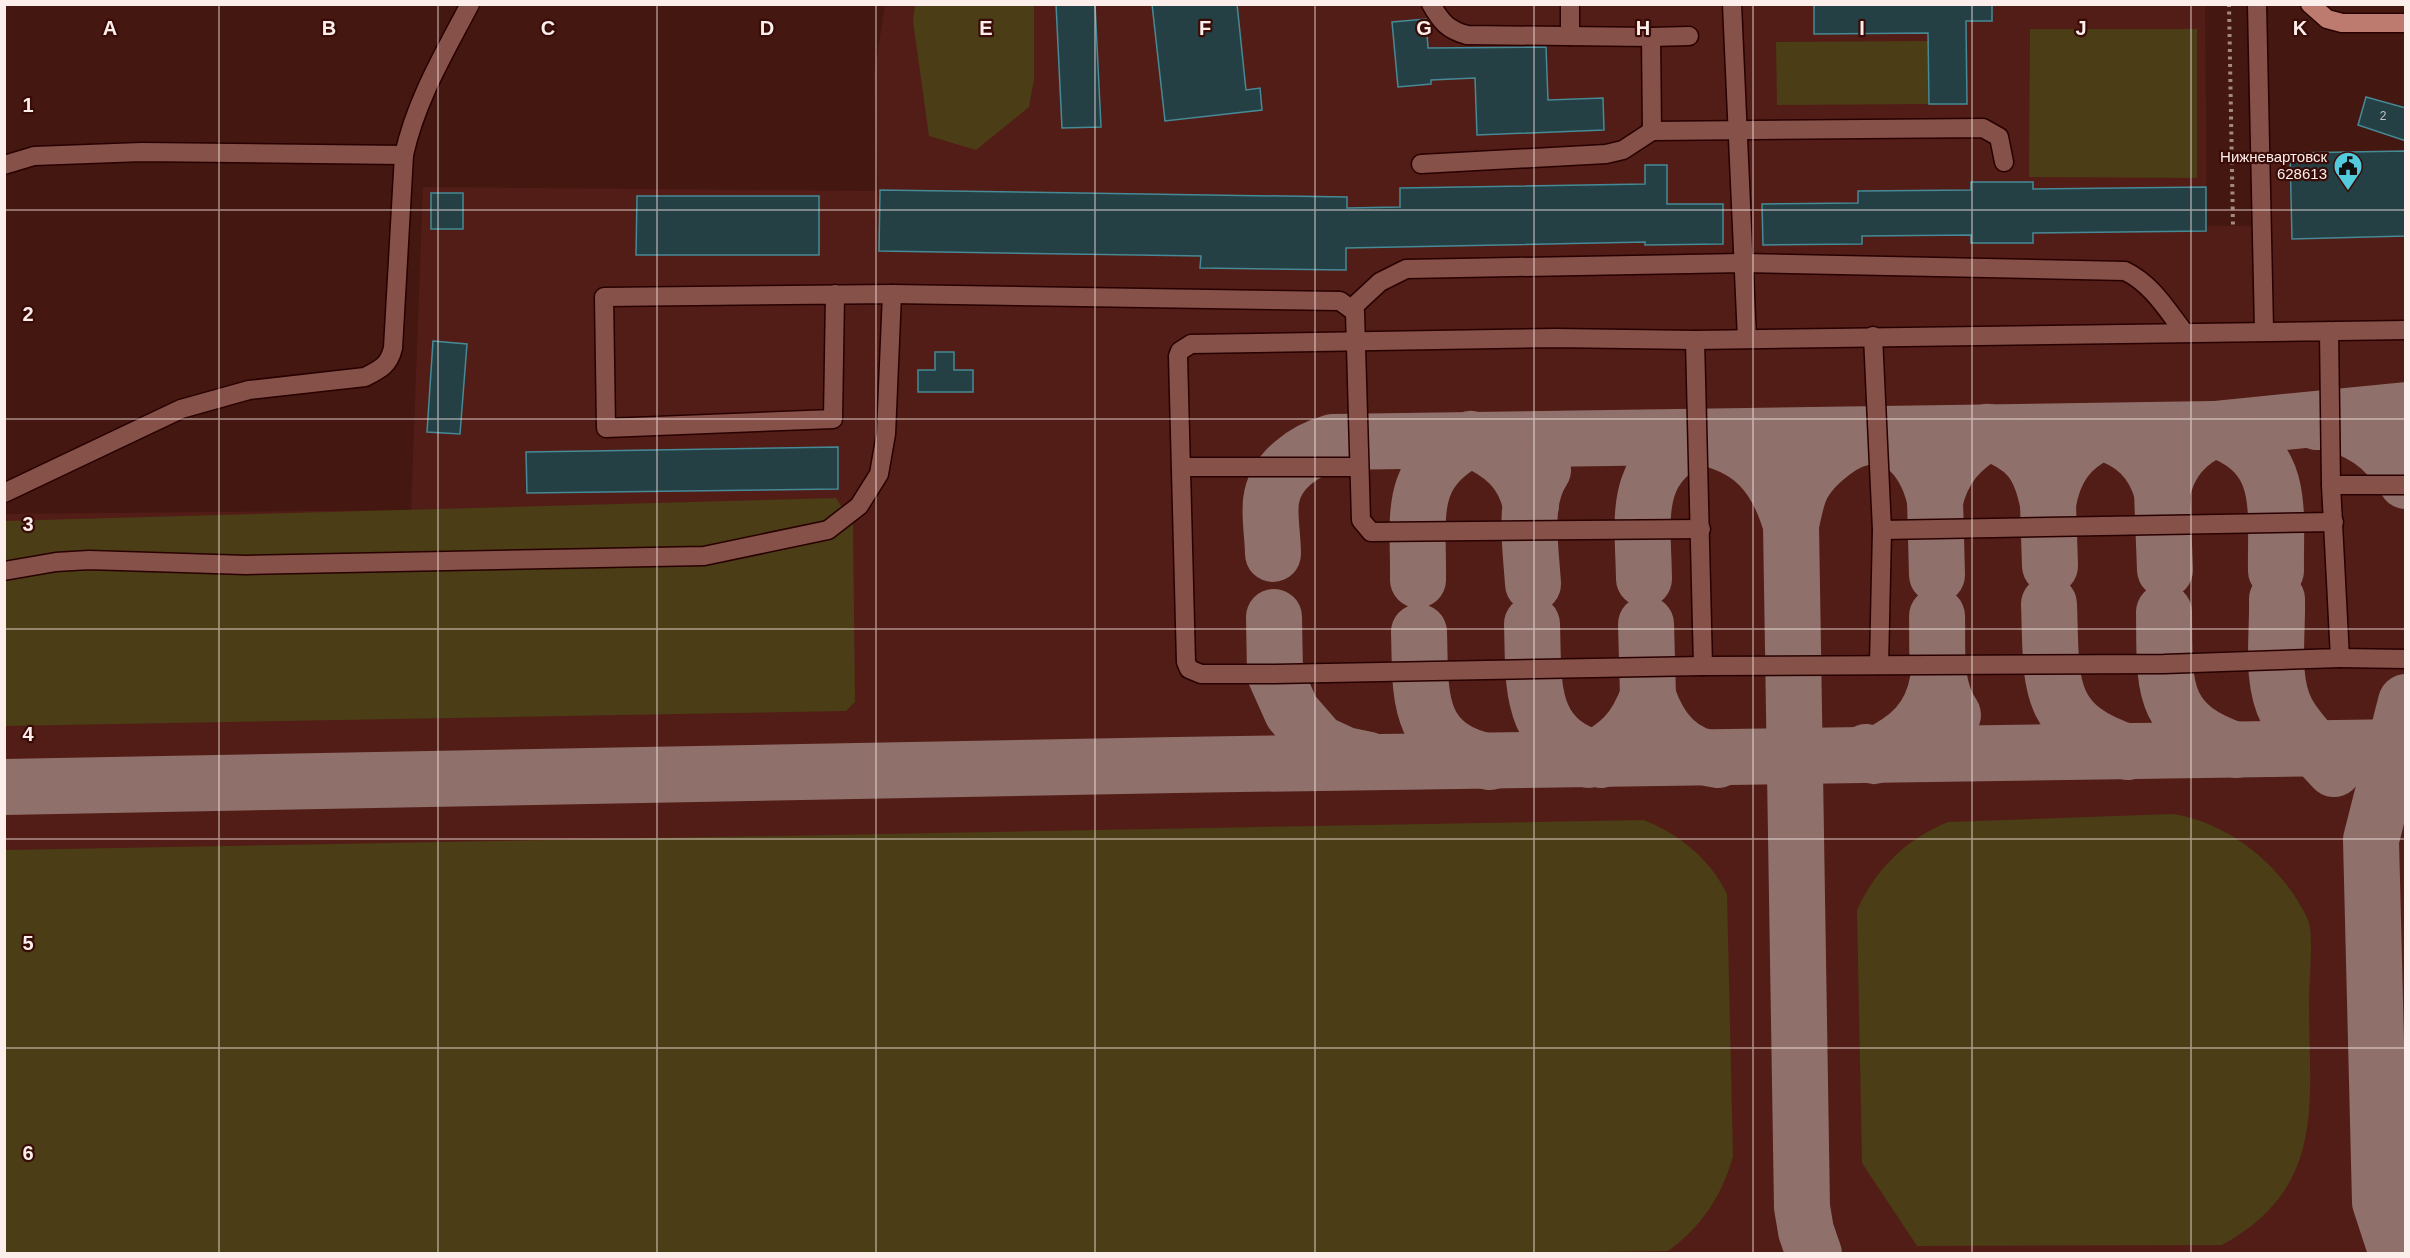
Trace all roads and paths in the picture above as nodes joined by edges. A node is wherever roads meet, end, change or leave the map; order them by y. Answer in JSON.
{"nodes":[{"id":1,"x":470,"y":4,"type":"edge"},
{"id":2,"x":1431,"y":4,"type":"edge"},
{"id":3,"x":1570,"y":4,"type":"edge"},
{"id":4,"x":1732,"y":4,"type":"edge"},
{"id":5,"x":2229,"y":4,"type":"edge"},
{"id":6,"x":2257,"y":4,"type":"edge"},
{"id":7,"x":2310,"y":4,"type":"edge"},
{"id":8,"x":2406,"y":23,"type":"edge"},
{"id":9,"x":1570,"y":36,"type":"junction"},
{"id":10,"x":1689,"y":36,"type":"dead end"},
{"id":11,"x":1651,"y":37,"type":"junction"},
{"id":12,"x":1652,"y":131,"type":"junction"},
{"id":13,"x":1737,"y":131,"type":"junction"},
{"id":14,"x":404,"y":155,"type":"junction"},
{"id":15,"x":34,"y":156,"type":"junction"},
{"id":16,"x":4,"y":157,"type":"edge"},
{"id":17,"x":2004,"y":162,"type":"dead end"},
{"id":18,"x":4,"y":165,"type":"edge"},
{"id":19,"x":1421,"y":165,"type":"dead end"},
{"id":20,"x":2233,"y":226,"type":"dead end"},
{"id":21,"x":1743,"y":263,"type":"junction"},
{"id":22,"x":835,"y":294,"type":"junction"},
{"id":23,"x":892,"y":294,"type":"junction"},
{"id":24,"x":1352,"y":308,"type":"junction"},
{"id":25,"x":2264,"y":330,"type":"junction"},
{"id":26,"x":2406,"y":330,"type":"edge"},
{"id":27,"x":2329,"y":331,"type":"junction"},
{"id":28,"x":2184,"y":332,"type":"junction"},
{"id":29,"x":1873,"y":336,"type":"junction"},
{"id":30,"x":1747,"y":339,"type":"junction"},
{"id":31,"x":1695,"y":340,"type":"junction"},
{"id":32,"x":1357,"y":341,"type":"junction"},
{"id":33,"x":1182,"y":467,"type":"junction"},
{"id":34,"x":1358,"y":467,"type":"junction"},
{"id":35,"x":2331,"y":485,"type":"junction"},
{"id":36,"x":2406,"y":485,"type":"edge"},
{"id":37,"x":4,"y":493,"type":"edge"},
{"id":38,"x":2334,"y":522,"type":"junction"},
{"id":39,"x":1701,"y":529,"type":"junction"},
{"id":40,"x":1882,"y":530,"type":"junction"},
{"id":41,"x":4,"y":571,"type":"edge"},
{"id":42,"x":2340,"y":658,"type":"junction"},
{"id":43,"x":2406,"y":659,"type":"edge"},
{"id":44,"x":1880,"y":665,"type":"junction"},
{"id":45,"x":1703,"y":666,"type":"junction"}],
"edges":[{"from":1,"to":14,"type":"street"},
{"from":2,"to":9,"type":"street"},
{"from":3,"to":9,"type":"street"},
{"from":4,"to":13,"type":"street"},
{"from":5,"to":20,"type":"path"},
{"from":6,"to":25,"type":"street"},
{"from":7,"to":8,"type":"main road"},
{"from":9,"to":11,"type":"street"},
{"from":10,"to":11,"type":"street"},
{"from":11,"to":12,"type":"street"},
{"from":12,"to":13,"type":"street"},
{"from":12,"to":19,"type":"street"},
{"from":13,"to":17,"type":"street"},
{"from":13,"to":21,"type":"street"},
{"from":14,"to":15,"type":"street"},
{"from":14,"to":37,"type":"street"},
{"from":15,"to":16,"type":"street"},
{"from":15,"to":18,"type":"street"},
{"from":21,"to":24,"type":"street"},
{"from":21,"to":28,"type":"street"},
{"from":21,"to":30,"type":"street"},
{"from":22,"to":22,"type":"street"},
{"from":22,"to":23,"type":"street"},
{"from":23,"to":24,"type":"street"},
{"from":23,"to":41,"type":"street"},
{"from":24,"to":32,"type":"street"},
{"from":25,"to":27,"type":"street"},
{"from":25,"to":28,"type":"street"},
{"from":26,"to":27,"type":"street"},
{"from":27,"to":35,"type":"street"},
{"from":28,"to":29,"type":"street"},
{"from":29,"to":30,"type":"street"},
{"from":29,"to":40,"type":"street"},
{"from":30,"to":31,"type":"street"},
{"from":31,"to":32,"type":"street"},
{"from":31,"to":39,"type":"street"},
{"from":32,"to":33,"type":"street"},
{"from":32,"to":34,"type":"street"},
{"from":33,"to":34,"type":"street"},
{"from":33,"to":45,"type":"street"},
{"from":34,"to":39,"type":"street"},
{"from":35,"to":36,"type":"street"},
{"from":35,"to":38,"type":"street"},
{"from":38,"to":40,"type":"street"},
{"from":38,"to":42,"type":"street"},
{"from":39,"to":45,"type":"street"},
{"from":40,"to":44,"type":"street"},
{"from":42,"to":43,"type":"street"},
{"from":42,"to":44,"type":"street"},
{"from":44,"to":45,"type":"street"}]}
